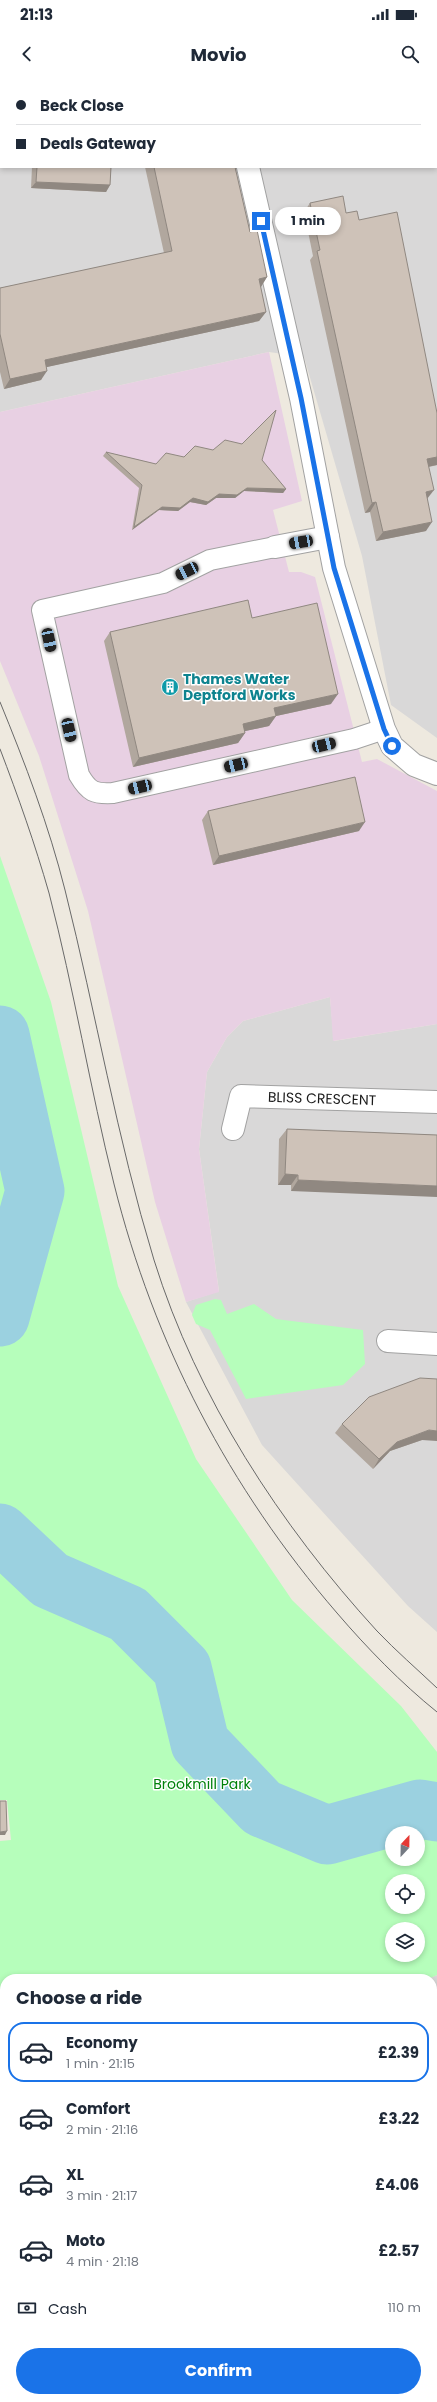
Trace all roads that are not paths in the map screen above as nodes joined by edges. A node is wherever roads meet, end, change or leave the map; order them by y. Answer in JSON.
{"nodes":[{"id":1,"x":248,"y":168,"type":"edge"},
{"id":2,"x":328,"y":537,"type":"junction"},
{"id":3,"x":275,"y":547,"type":"joint"},
{"id":4,"x":384,"y":729,"type":"junction"},
{"id":5,"x":437,"y":774,"type":"edge"},
{"id":6,"x":437,"y":1102,"type":"edge"},
{"id":7,"x":233,"y":1129,"type":"dead end"},
{"id":8,"x":388,"y":1341,"type":"dead end"},
{"id":9,"x":437,"y":1344,"type":"edge"}],
"edges":[{"from":1,"to":2,"type":"street"},
{"from":2,"to":3,"type":"street"},
{"from":2,"to":4,"type":"street"},
{"from":3,"to":4,"type":"lane"},
{"from":4,"to":5,"type":"street"},
{"from":6,"to":7,"type":"street","name":"BLISS CRESCENT"},
{"from":8,"to":9,"type":"street"}]}
